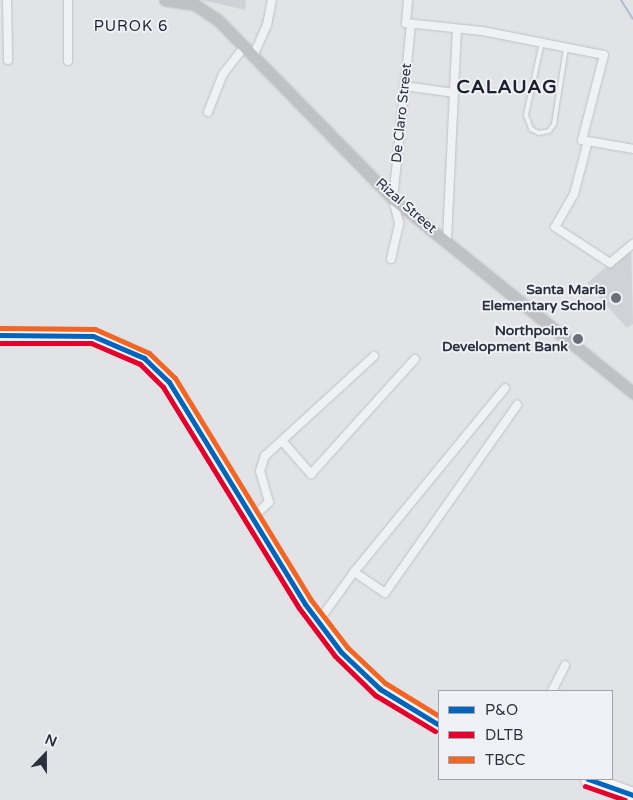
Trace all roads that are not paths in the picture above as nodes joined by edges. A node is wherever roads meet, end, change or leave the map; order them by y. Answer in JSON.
{"nodes":[{"id":1,"x":7,"y":0,"type":"edge"},
{"id":2,"x":68,"y":0,"type":"edge"},
{"id":3,"x":165,"y":0,"type":"edge"},
{"id":4,"x":272,"y":0,"type":"edge"},
{"id":5,"x":408,"y":0,"type":"edge"},
{"id":6,"x":411,"y":24,"type":"junction"},
{"id":7,"x":457,"y":30,"type":"junction"},
{"id":8,"x":542,"y":42,"type":"junction"},
{"id":9,"x":245,"y":46,"type":"junction"},
{"id":10,"x":566,"y":48,"type":"junction"},
{"id":11,"x":254,"y":54,"type":"junction"},
{"id":12,"x":8,"y":60,"type":"dead end"},
{"id":13,"x":68,"y":62,"type":"dead end"},
{"id":14,"x":405,"y":86,"type":"junction"},
{"id":15,"x":454,"y":93,"type":"junction"},
{"id":16,"x":208,"y":112,"type":"dead end"},
{"id":17,"x":588,"y":141,"type":"junction"},
{"id":18,"x":633,"y":149,"type":"edge"},
{"id":19,"x":393,"y":199,"type":"junction"},
{"id":20,"x":446,"y":240,"type":"junction"},
{"id":21,"x":633,"y":244,"type":"edge"},
{"id":22,"x":391,"y":259,"type":"dead end"},
{"id":23,"x":0,"y":335,"type":"edge"},
{"id":24,"x":374,"y":356,"type":"dead end"},
{"id":25,"x":415,"y":359,"type":"dead end"},
{"id":26,"x":504,"y":388,"type":"dead end"},
{"id":27,"x":633,"y":393,"type":"edge"},
{"id":28,"x":517,"y":405,"type":"dead end"},
{"id":29,"x":283,"y":442,"type":"junction"},
{"id":30,"x":253,"y":517,"type":"junction"},
{"id":31,"x":354,"y":572,"type":"junction"},
{"id":32,"x":318,"y":622,"type":"junction"},
{"id":33,"x":565,"y":665,"type":"dead end"},
{"id":34,"x":552,"y":690,"type":"edge"},
{"id":35,"x":438,"y":724,"type":"edge"},
{"id":36,"x":591,"y":780,"type":"edge"},
{"id":37,"x":633,"y":795,"type":"edge"}],
"edges":[{"from":1,"to":12,"type":"street"},
{"from":2,"to":13,"type":"street"},
{"from":3,"to":9,"type":"street","name":"Rizal Street"},
{"from":4,"to":11,"type":"street"},
{"from":5,"to":6,"type":"street","name":"De Claro Street"},
{"from":6,"to":7,"type":"street"},
{"from":6,"to":14,"type":"street","name":"De Claro Street"},
{"from":7,"to":8,"type":"street"},
{"from":7,"to":15,"type":"street"},
{"from":8,"to":10,"type":"street"},
{"from":8,"to":10,"type":"lane"},
{"from":9,"to":11,"type":"street","name":"Rizal Street"},
{"from":9,"to":16,"type":"street"},
{"from":10,"to":17,"type":"street"},
{"from":11,"to":19,"type":"street","name":"Rizal Street"},
{"from":14,"to":15,"type":"street"},
{"from":14,"to":19,"type":"street","name":"De Claro Street"},
{"from":15,"to":20,"type":"street"},
{"from":17,"to":18,"type":"street"},
{"from":17,"to":21,"type":"street"},
{"from":19,"to":20,"type":"street","name":"Rizal Street"},
{"from":19,"to":22,"type":"street","name":"De Claro Street"},
{"from":20,"to":27,"type":"street","name":"Rizal Street"},
{"from":23,"to":30,"type":"highway"},
{"from":24,"to":29,"type":"street"},
{"from":25,"to":29,"type":"street"},
{"from":26,"to":31,"type":"street"},
{"from":28,"to":31,"type":"street"},
{"from":29,"to":30,"type":"street"},
{"from":30,"to":32,"type":"highway"},
{"from":31,"to":32,"type":"street"},
{"from":32,"to":35,"type":"highway"},
{"from":33,"to":34,"type":"street"},
{"from":36,"to":37,"type":"highway"}]}
